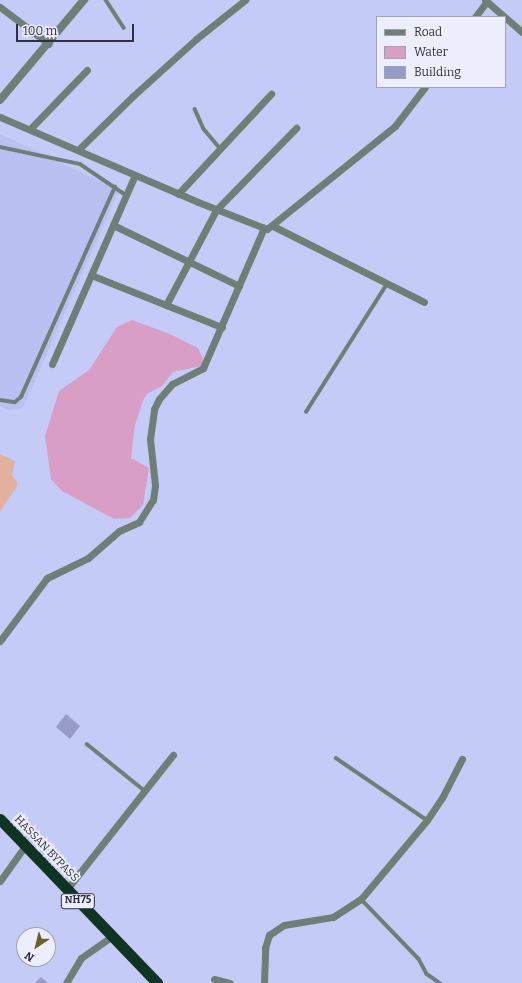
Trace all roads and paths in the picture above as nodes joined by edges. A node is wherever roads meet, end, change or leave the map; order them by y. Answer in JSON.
{"nodes":[{"id":1,"x":106,"y":0,"type":"edge"},
{"id":2,"x":245,"y":0,"type":"edge"},
{"id":3,"x":486,"y":0,"type":"edge"},
{"id":4,"x":80,"y":1,"type":"edge"},
{"id":5,"x":0,"y":7,"type":"edge"},
{"id":6,"x":476,"y":16,"type":"edge"},
{"id":7,"x":504,"y":16,"type":"edge"},
{"id":8,"x":506,"y":18,"type":"edge"},
{"id":9,"x":124,"y":28,"type":"dead end"},
{"id":10,"x":522,"y":32,"type":"edge"},
{"id":11,"x":50,"y":44,"type":"junction"},
{"id":12,"x":87,"y":70,"type":"dead end"},
{"id":13,"x":424,"y":88,"type":"edge"},
{"id":14,"x":271,"y":94,"type":"dead end"},
{"id":15,"x":0,"y":100,"type":"edge"},
{"id":16,"x":195,"y":109,"type":"dead end"},
{"id":17,"x":0,"y":117,"type":"edge"},
{"id":18,"x":296,"y":128,"type":"dead end"},
{"id":19,"x":30,"y":129,"type":"junction"},
{"id":20,"x":0,"y":147,"type":"edge"},
{"id":21,"x":220,"y":148,"type":"junction"},
{"id":22,"x":79,"y":149,"type":"junction"},
{"id":23,"x":135,"y":175,"type":"junction"},
{"id":24,"x":115,"y":187,"type":"junction"},
{"id":25,"x":178,"y":194,"type":"junction"},
{"id":26,"x":126,"y":195,"type":"junction"},
{"id":27,"x":216,"y":210,"type":"junction"},
{"id":28,"x":113,"y":225,"type":"junction"},
{"id":29,"x":273,"y":226,"type":"junction"},
{"id":30,"x":264,"y":228,"type":"junction"},
{"id":31,"x":189,"y":262,"type":"junction"},
{"id":32,"x":91,"y":275,"type":"junction"},
{"id":33,"x":387,"y":284,"type":"junction"},
{"id":34,"x":239,"y":286,"type":"junction"},
{"id":35,"x":424,"y":302,"type":"dead end"},
{"id":36,"x":166,"y":305,"type":"junction"},
{"id":37,"x":222,"y":327,"type":"junction"},
{"id":38,"x":52,"y":364,"type":"dead end"},
{"id":39,"x":0,"y":400,"type":"edge"},
{"id":40,"x":306,"y":412,"type":"dead end"},
{"id":41,"x":0,"y":641,"type":"edge"},
{"id":42,"x":87,"y":744,"type":"dead end"},
{"id":43,"x":173,"y":755,"type":"dead end"},
{"id":44,"x":336,"y":758,"type":"dead end"},
{"id":45,"x":462,"y":759,"type":"dead end"},
{"id":46,"x":145,"y":790,"type":"junction"},
{"id":47,"x":0,"y":819,"type":"edge"},
{"id":48,"x":427,"y":820,"type":"junction"},
{"id":49,"x":25,"y":846,"type":"junction"},
{"id":50,"x":0,"y":881,"type":"edge"},
{"id":51,"x":67,"y":889,"type":"junction"},
{"id":52,"x":361,"y":899,"type":"junction"},
{"id":53,"x":112,"y":936,"type":"junction"},
{"id":54,"x":214,"y":979,"type":"dead end"},
{"id":55,"x":66,"y":983,"type":"edge"},
{"id":56,"x":157,"y":983,"type":"edge"},
{"id":57,"x":230,"y":983,"type":"edge"},
{"id":58,"x":264,"y":983,"type":"edge"},
{"id":59,"x":440,"y":983,"type":"edge"}],
"edges":[{"from":1,"to":9,"type":"lane"},
{"from":2,"to":22,"type":"street"},
{"from":3,"to":6,"type":"street"},
{"from":3,"to":7,"type":"street"},
{"from":4,"to":11,"type":"street"},
{"from":5,"to":11,"type":"street"},
{"from":8,"to":10,"type":"street"},
{"from":11,"to":15,"type":"street"},
{"from":12,"to":19,"type":"street"},
{"from":13,"to":29,"type":"street"},
{"from":14,"to":21,"type":"street"},
{"from":16,"to":21,"type":"lane"},
{"from":17,"to":19,"type":"street"},
{"from":18,"to":27,"type":"street"},
{"from":19,"to":22,"type":"street"},
{"from":20,"to":24,"type":"lane"},
{"from":21,"to":25,"type":"street"},
{"from":22,"to":23,"type":"street"},
{"from":23,"to":25,"type":"street"},
{"from":23,"to":26,"type":"street"},
{"from":24,"to":26,"type":"lane"},
{"from":24,"to":39,"type":"lane"},
{"from":25,"to":27,"type":"street"},
{"from":26,"to":28,"type":"street"},
{"from":27,"to":30,"type":"street"},
{"from":27,"to":31,"type":"street"},
{"from":28,"to":31,"type":"street"},
{"from":28,"to":32,"type":"street"},
{"from":29,"to":30,"type":"street"},
{"from":29,"to":33,"type":"street"},
{"from":30,"to":34,"type":"street"},
{"from":31,"to":34,"type":"street"},
{"from":31,"to":36,"type":"street"},
{"from":32,"to":36,"type":"street"},
{"from":32,"to":38,"type":"street"},
{"from":33,"to":35,"type":"street"},
{"from":33,"to":40,"type":"lane"},
{"from":34,"to":37,"type":"street"},
{"from":36,"to":37,"type":"street"},
{"from":37,"to":41,"type":"street"},
{"from":42,"to":46,"type":"lane"},
{"from":43,"to":46,"type":"street"},
{"from":44,"to":48,"type":"lane"},
{"from":45,"to":48,"type":"street"},
{"from":46,"to":51,"type":"street"},
{"from":47,"to":49,"type":"highway","name":"HASSAN BYPASS","number":"NH75"},
{"from":48,"to":52,"type":"street"},
{"from":49,"to":50,"type":"street"},
{"from":49,"to":51,"type":"highway","name":"HASSAN BYPASS","number":"NH75"},
{"from":51,"to":53,"type":"highway","name":"HASSAN BYPASS","number":"NH75"},
{"from":52,"to":58,"type":"street"},
{"from":52,"to":59,"type":"lane"},
{"from":53,"to":55,"type":"street"},
{"from":53,"to":56,"type":"highway","name":"HASSAN BYPASS","number":"NH75"},
{"from":54,"to":57,"type":"street"}]}
